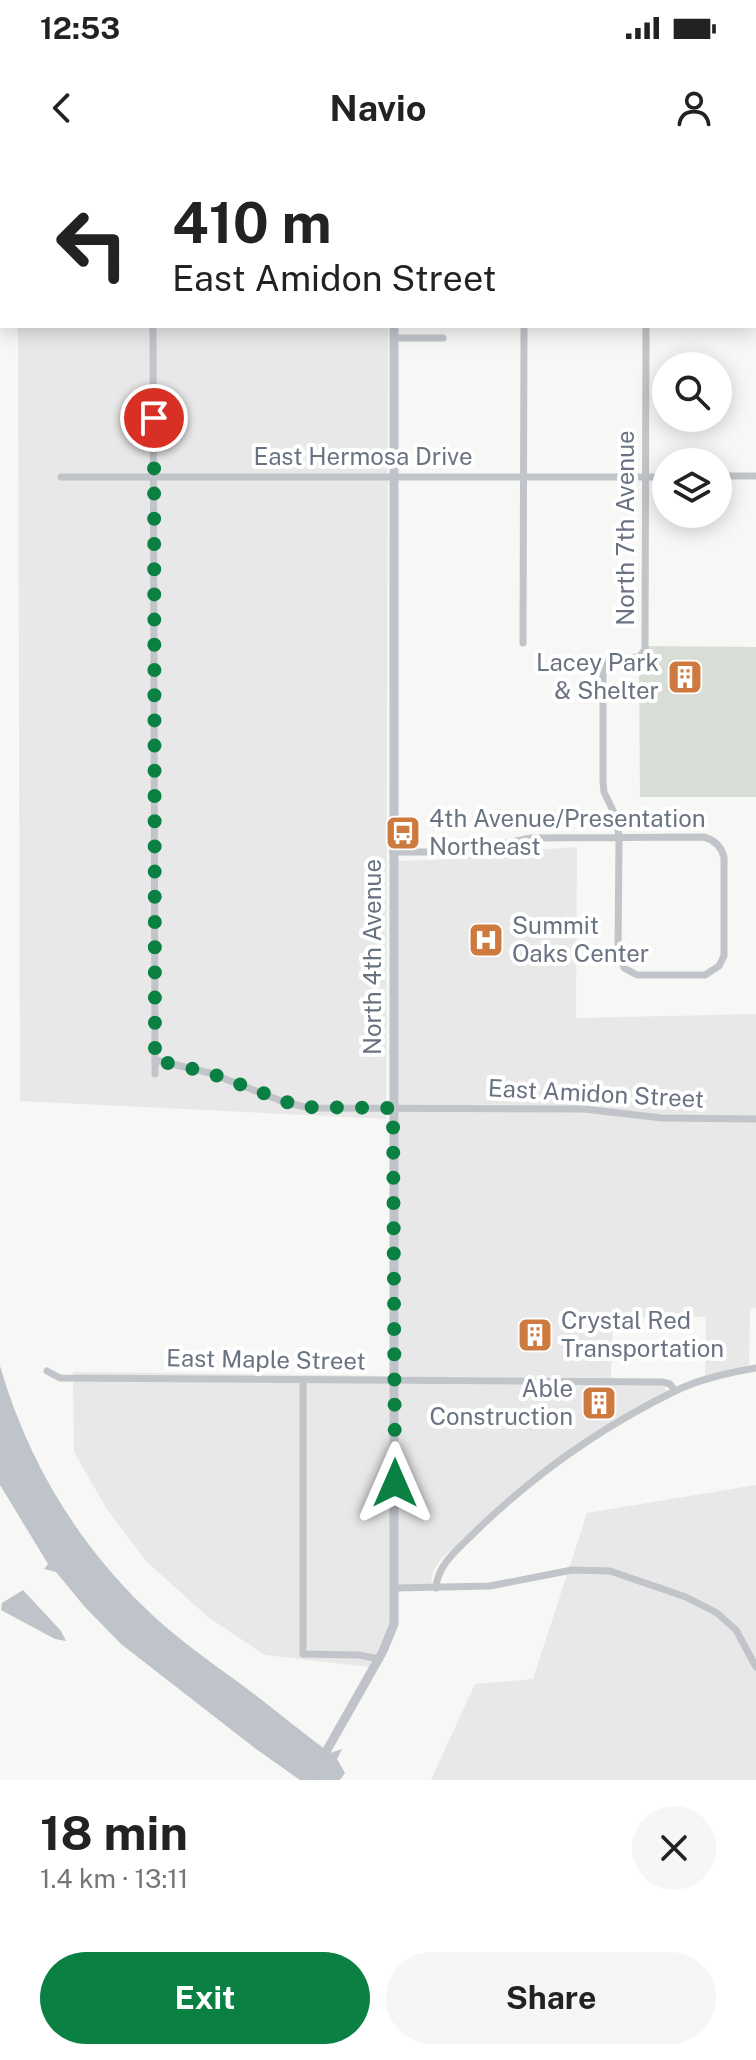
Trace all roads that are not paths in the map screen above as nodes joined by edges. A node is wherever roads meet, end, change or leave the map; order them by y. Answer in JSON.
{"nodes":[{"id":1,"x":153,"y":328,"type":"edge"},
{"id":2,"x":394,"y":328,"type":"edge"},
{"id":3,"x":524,"y":328,"type":"edge"},
{"id":4,"x":646,"y":328,"type":"edge"},
{"id":5,"x":394,"y":338,"type":"junction"},
{"id":6,"x":443,"y":338,"type":"dead end"},
{"id":7,"x":732,"y":476,"type":"edge"},
{"id":8,"x":756,"y":476,"type":"edge"},
{"id":9,"x":61,"y":477,"type":"dead end"},
{"id":10,"x":154,"y":477,"type":"junction"},
{"id":11,"x":523,"y":477,"type":"junction"},
{"id":12,"x":646,"y":477,"type":"junction"},
{"id":13,"x":652,"y":477,"type":"edge"},
{"id":14,"x":394,"y":478,"type":"junction"},
{"id":15,"x":523,"y":643,"type":"dead end"},
{"id":16,"x":619,"y":838,"type":"junction"},
{"id":17,"x":393,"y":852,"type":"junction"},
{"id":18,"x":155,"y":1060,"type":"junction"},
{"id":19,"x":155,"y":1074,"type":"dead end"},
{"id":20,"x":393,"y":1108,"type":"junction"},
{"id":21,"x":756,"y":1119,"type":"edge"},
{"id":22,"x":756,"y":1368,"type":"edge"},
{"id":23,"x":47,"y":1371,"type":"dead end"},
{"id":24,"x":303,"y":1380,"type":"junction"},
{"id":25,"x":394,"y":1381,"type":"junction"},
{"id":26,"x":675,"y":1391,"type":"junction"},
{"id":27,"x":395,"y":1588,"type":"junction"},
{"id":28,"x":436,"y":1588,"type":"junction"},
{"id":29,"x":379,"y":1659,"type":"junction"},
{"id":30,"x":756,"y":1667,"type":"edge"},
{"id":31,"x":310,"y":1780,"type":"edge"}],
"edges":[{"from":1,"to":10,"type":"street"},
{"from":2,"to":5,"type":"main road","name":"North 4th Avenue"},
{"from":3,"to":11,"type":"street"},
{"from":4,"to":12,"type":"street","name":"North 7th Avenue"},
{"from":5,"to":6,"type":"street"},
{"from":5,"to":14,"type":"main road","name":"North 4th Avenue"},
{"from":7,"to":8,"type":"street"},
{"from":9,"to":10,"type":"street","name":"East Hermosa Drive"},
{"from":10,"to":14,"type":"street","name":"East Hermosa Drive"},
{"from":10,"to":18,"type":"street"},
{"from":11,"to":12,"type":"street","name":"East Hermosa Drive"},
{"from":11,"to":14,"type":"street","name":"East Hermosa Drive"},
{"from":11,"to":15,"type":"street"},
{"from":12,"to":13,"type":"street","name":"East Hermosa Drive"},
{"from":12,"to":16,"type":"street","name":"North 7th Avenue"},
{"from":14,"to":17,"type":"main road","name":"North 4th Avenue"},
{"from":16,"to":16,"type":"street"},
{"from":16,"to":17,"type":"street"},
{"from":17,"to":20,"type":"main road","name":"North 4th Avenue"},
{"from":18,"to":19,"type":"street"},
{"from":18,"to":20,"type":"street","name":"East Amidon Street"},
{"from":20,"to":21,"type":"street","name":"East Amidon Street"},
{"from":20,"to":25,"type":"main road","name":"North 4th Avenue"},
{"from":22,"to":26,"type":"street"},
{"from":23,"to":24,"type":"street","name":"East Maple Street"},
{"from":24,"to":25,"type":"street","name":"East Maple Street"},
{"from":24,"to":29,"type":"street"},
{"from":25,"to":26,"type":"street","name":"East Maple Street"},
{"from":25,"to":27,"type":"main road","name":"North 4th Avenue"},
{"from":26,"to":28,"type":"street"},
{"from":27,"to":28,"type":"street"},
{"from":27,"to":29,"type":"main road","name":"North 4th Avenue"},
{"from":28,"to":30,"type":"street"},
{"from":29,"to":31,"type":"main road","name":"North 4th Avenue"}]}
